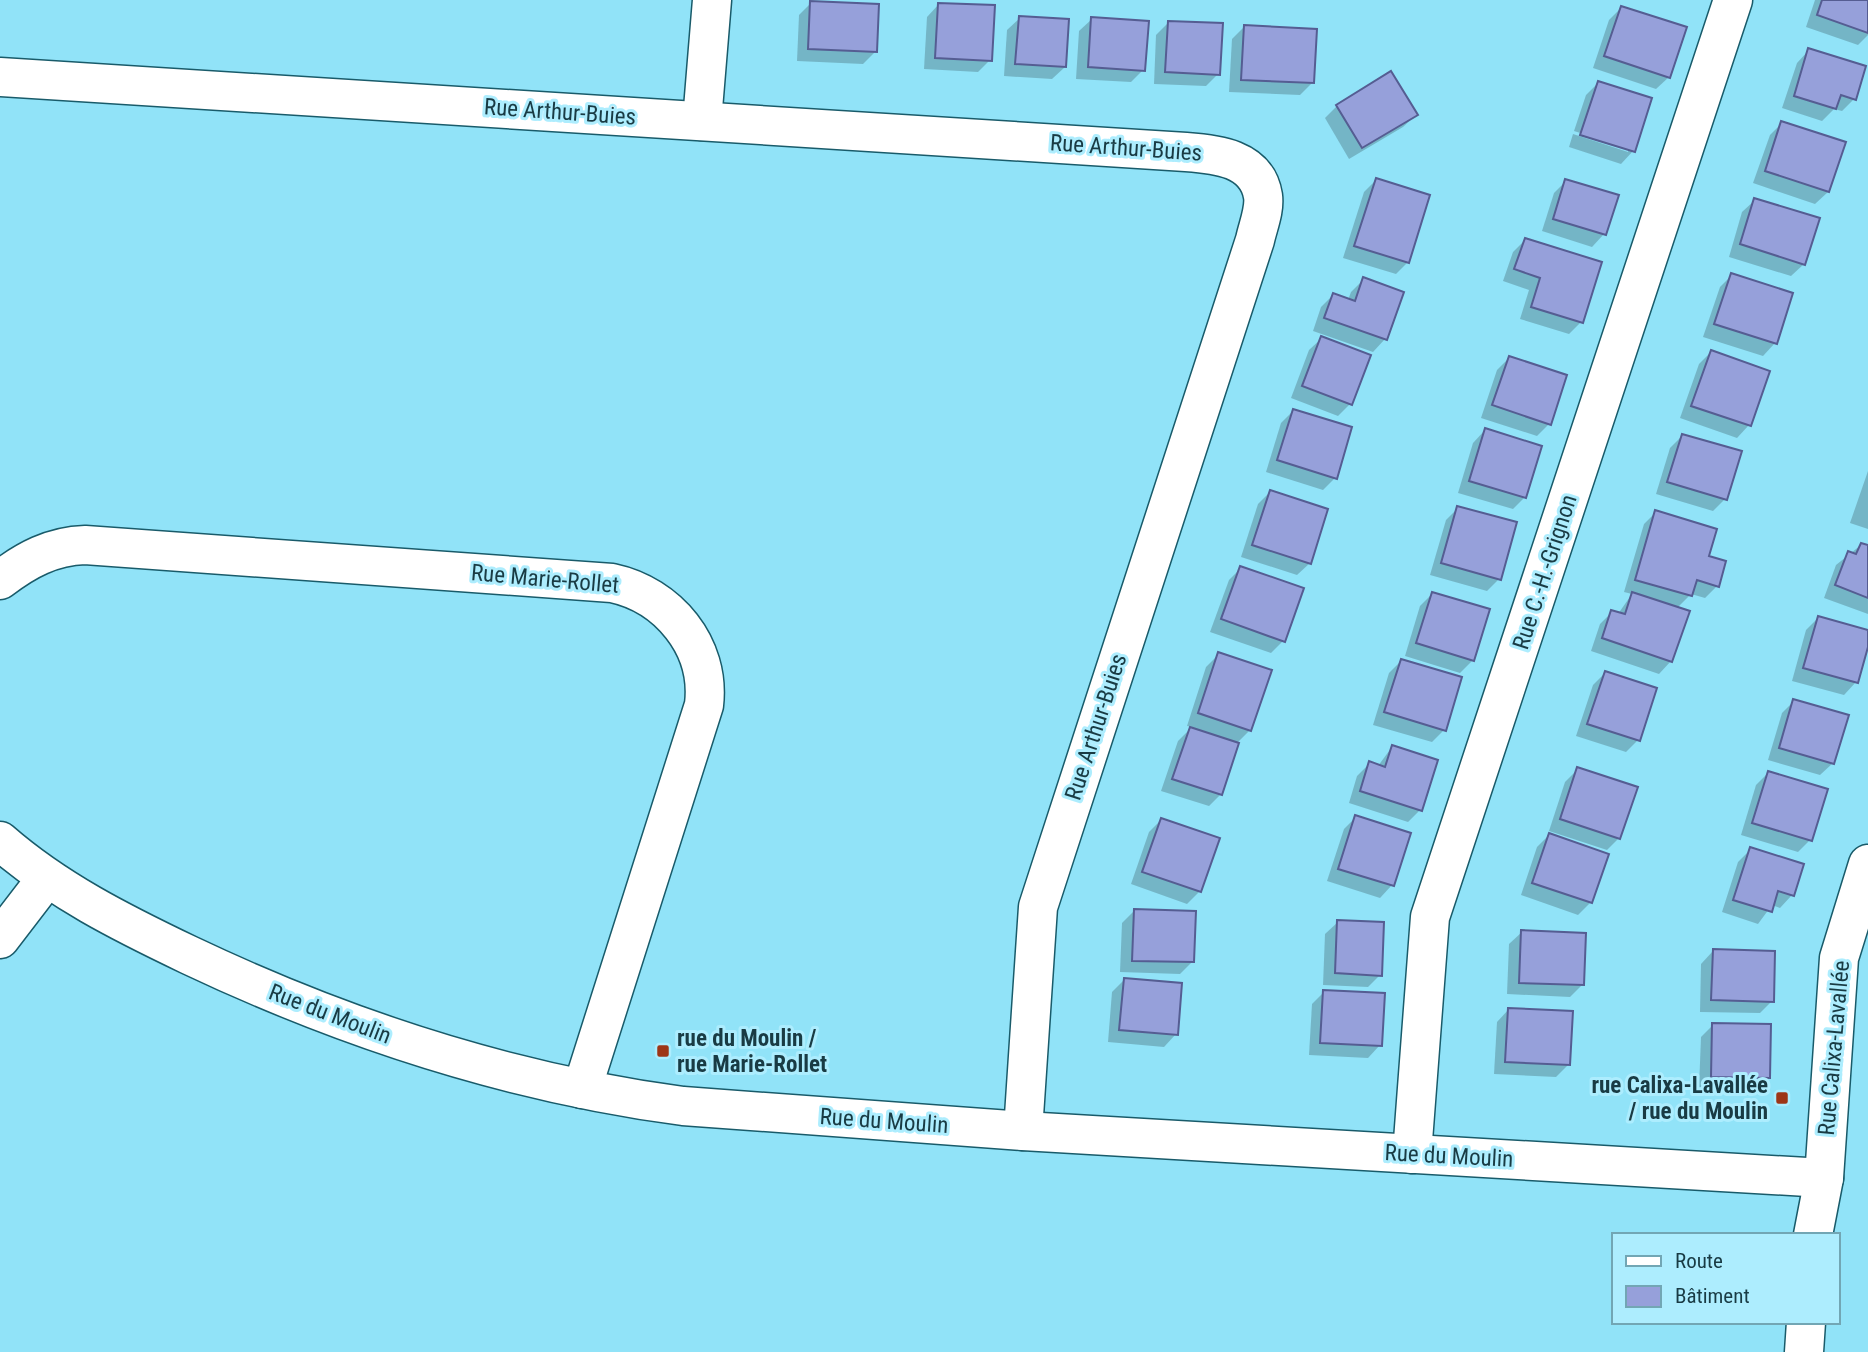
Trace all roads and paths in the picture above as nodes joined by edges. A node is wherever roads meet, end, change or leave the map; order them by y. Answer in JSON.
{"nodes":[{"id":1,"x":712,"y":0,"type":"edge"},
{"id":2,"x":1733,"y":0,"type":"edge"},
{"id":3,"x":0,"y":77,"type":"edge"},
{"id":4,"x":702,"y":121,"type":"junction"},
{"id":5,"x":0,"y":580,"type":"edge"},
{"id":6,"x":0,"y":841,"type":"edge"},
{"id":7,"x":1868,"y":864,"type":"edge"},
{"id":8,"x":46,"y":879,"type":"junction"},
{"id":9,"x":0,"y":939,"type":"edge"},
{"id":10,"x":582,"y":1089,"type":"junction"},
{"id":11,"x":1023,"y":1131,"type":"junction"},
{"id":12,"x":1412,"y":1154,"type":"junction"},
{"id":13,"x":1824,"y":1178,"type":"junction"},
{"id":14,"x":1813,"y":1233,"type":"edge"},
{"id":15,"x":1806,"y":1324,"type":"edge"},
{"id":16,"x":1804,"y":1352,"type":"edge"}],
"edges":[{"from":1,"to":4,"type":"street"},
{"from":2,"to":12,"type":"street","name":"Rue C.-H.-Grignon"},
{"from":3,"to":4,"type":"street","name":"Rue Arthur-Buies"},
{"from":4,"to":11,"type":"street","name":"Rue Arthur-Buies"},
{"from":5,"to":10,"type":"street","name":"Rue Marie-Rollet"},
{"from":6,"to":8,"type":"street","name":"Rue du Moulin"},
{"from":7,"to":13,"type":"street","name":"Rue Calixa-Lavallée"},
{"from":8,"to":9,"type":"street"},
{"from":8,"to":10,"type":"street","name":"Rue du Moulin"},
{"from":10,"to":11,"type":"street","name":"Rue du Moulin"},
{"from":11,"to":12,"type":"street","name":"Rue du Moulin"},
{"from":12,"to":13,"type":"street","name":"Rue du Moulin"},
{"from":13,"to":14,"type":"street","name":"Rue Calixa-Lavallée"},
{"from":15,"to":16,"type":"street"}]}
